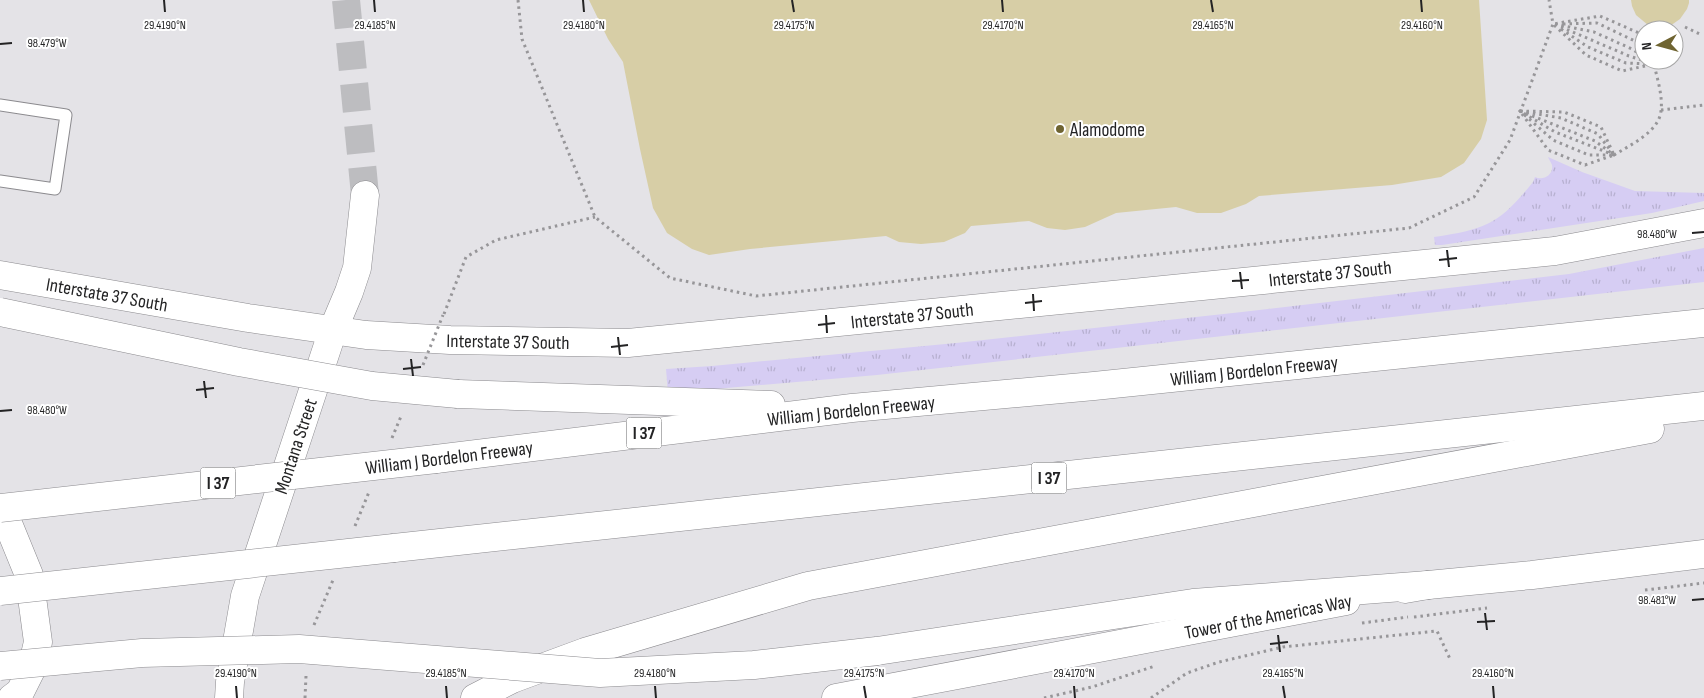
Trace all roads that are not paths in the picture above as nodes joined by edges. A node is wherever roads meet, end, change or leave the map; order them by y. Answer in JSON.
{"nodes":[{"id":1,"x":0,"y":105,"type":"edge"},
{"id":2,"x":0,"y":181,"type":"edge"},
{"id":3,"x":365,"y":195,"type":"tunnel mouth"},
{"id":4,"x":1704,"y":223,"type":"edge"},
{"id":5,"x":0,"y":275,"type":"edge"},
{"id":6,"x":0,"y":312,"type":"edge"},
{"id":7,"x":1704,"y":323,"type":"edge"},
{"id":8,"x":333,"y":330,"type":"junction"},
{"id":9,"x":1704,"y":406,"type":"edge"},
{"id":10,"x":852,"y":408,"type":"junction"},
{"id":11,"x":1704,"y":418,"type":"edge"},
{"id":12,"x":0,"y":508,"type":"edge"},
{"id":13,"x":0,"y":514,"type":"edge"},
{"id":14,"x":1704,"y":554,"type":"edge"},
{"id":15,"x":1428,"y":585,"type":"junction"},
{"id":16,"x":0,"y":591,"type":"edge"},
{"id":17,"x":0,"y":666,"type":"edge"},
{"id":18,"x":874,"y":695,"type":"edge"},
{"id":19,"x":12,"y":698,"type":"edge"},
{"id":20,"x":229,"y":698,"type":"edge"},
{"id":21,"x":475,"y":698,"type":"edge"},
{"id":22,"x":836,"y":698,"type":"edge"}],
"edges":[{"from":1,"to":2,"type":"lane"},
{"from":3,"to":8,"type":"main road","name":"Montana Street"},
{"from":4,"to":8,"type":"main road","name":"Interstate 37 South"},
{"from":5,"to":8,"type":"main road","name":"Interstate 37 South"},
{"from":6,"to":10,"type":"main road","bridge":true},
{"from":7,"to":10,"type":"main road","name":"William J Bordelon Freeway","number":"I 37"},
{"from":8,"to":20,"type":"main road","name":"Montana Street"},
{"from":9,"to":16,"type":"main road","number":"I 37","bridge":true},
{"from":10,"to":12,"type":"main road","name":"William J Bordelon Freeway","number":"I 37","bridge":true},
{"from":11,"to":21,"type":"main road"},
{"from":13,"to":19,"type":"main road"},
{"from":14,"to":15,"type":"main road","name":"Tower of the Americas Way"},
{"from":15,"to":17,"type":"main road","bridge":true},
{"from":15,"to":18,"type":"main road","name":"Tower of the Americas Way"},
{"from":18,"to":22,"type":"main road","name":"Tower of the Americas Way"}]}
